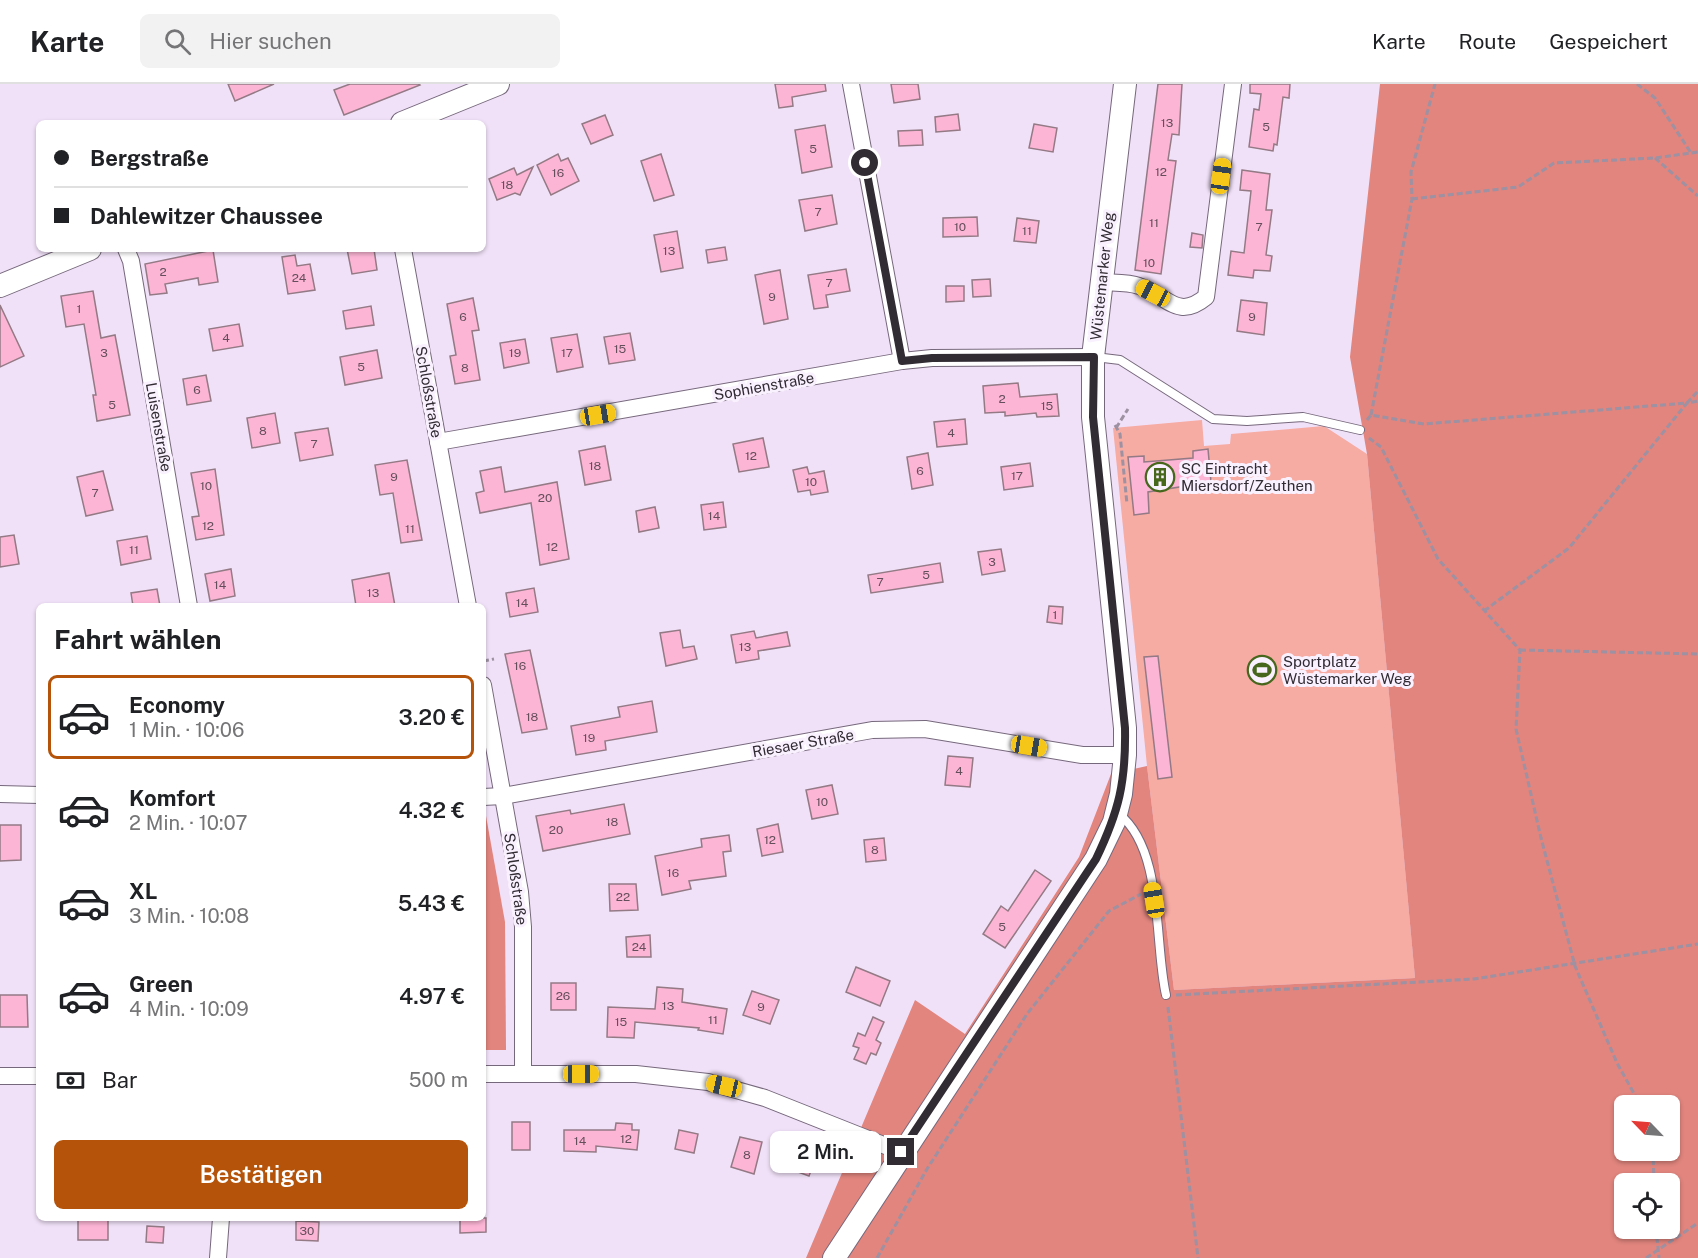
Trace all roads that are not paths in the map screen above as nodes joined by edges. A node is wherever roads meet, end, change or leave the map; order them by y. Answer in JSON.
{"nodes":[{"id":1,"x":498,"y":84,"type":"edge"},
{"id":2,"x":851,"y":84,"type":"edge"},
{"id":3,"x":1125,"y":84,"type":"edge"},
{"id":4,"x":1233,"y":84,"type":"edge"},
{"id":5,"x":409,"y":120,"type":"edge"},
{"id":6,"x":83,"y":252,"type":"edge"},
{"id":7,"x":127,"y":252,"type":"edge"},
{"id":8,"x":404,"y":252,"type":"edge"},
{"id":9,"x":1101,"y":282,"type":"junction"},
{"id":10,"x":0,"y":286,"type":"edge"},
{"id":11,"x":1094,"y":357,"type":"junction"},
{"id":12,"x":902,"y":361,"type":"junction"},
{"id":13,"x":1360,"y":430,"type":"road end"},
{"id":14,"x":438,"y":442,"type":"junction"},
{"id":15,"x":188,"y":603,"type":"edge"},
{"id":16,"x":467,"y":603,"type":"edge"},
{"id":17,"x":486,"y":702,"type":"edge"},
{"id":18,"x":1125,"y":756,"type":"junction"},
{"id":19,"x":0,"y":794,"type":"edge"},
{"id":20,"x":36,"y":795,"type":"edge"},
{"id":21,"x":503,"y":796,"type":"junction"},
{"id":22,"x":486,"y":797,"type":"edge"},
{"id":23,"x":1116,"y":813,"type":"junction"},
{"id":24,"x":1166,"y":995,"type":"road end"},
{"id":25,"x":486,"y":1074,"type":"edge"},
{"id":26,"x":523,"y":1074,"type":"junction"},
{"id":27,"x":0,"y":1076,"type":"edge"},
{"id":28,"x":36,"y":1076,"type":"edge"},
{"id":29,"x":901,"y":1152,"type":"junction"},
{"id":30,"x":221,"y":1221,"type":"edge"},
{"id":31,"x":218,"y":1258,"type":"edge"},
{"id":32,"x":834,"y":1258,"type":"edge"}],
"edges":[{"from":1,"to":5,"type":"main road"},
{"from":2,"to":12,"type":"street"},
{"from":3,"to":9,"type":"main road","name":"Wüstemarker Weg"},
{"from":4,"to":9,"type":"street"},
{"from":6,"to":10,"type":"main road"},
{"from":7,"to":15,"type":"street","name":"Luisenstraße"},
{"from":8,"to":14,"type":"street","name":"Schloßstraße"},
{"from":9,"to":11,"type":"main road","name":"Wüstemarker Weg"},
{"from":11,"to":12,"type":"street","name":"Sophienstraße"},
{"from":11,"to":13,"type":"lane"},
{"from":11,"to":18,"type":"main road","name":"Wüstemarker Weg"},
{"from":12,"to":14,"type":"street","name":"Sophienstraße"},
{"from":14,"to":16,"type":"street","name":"Schloßstraße"},
{"from":17,"to":21,"type":"street","name":"Schloßstraße"},
{"from":18,"to":21,"type":"street","name":"Riesaer Straße"},
{"from":18,"to":23,"type":"main road","name":"Wüstemarker Weg"},
{"from":19,"to":20,"type":"street"},
{"from":21,"to":22,"type":"street","name":"Riesaer Straße"},
{"from":21,"to":26,"type":"street","name":"Schloßstraße"},
{"from":23,"to":24,"type":"lane"},
{"from":23,"to":29,"type":"main road","name":"Wüstemarker Weg"},
{"from":25,"to":26,"type":"street"},
{"from":26,"to":29,"type":"street"},
{"from":27,"to":28,"type":"street"},
{"from":29,"to":32,"type":"main road","name":"Wüstemarker Weg"},
{"from":30,"to":31,"type":"street"}]}
